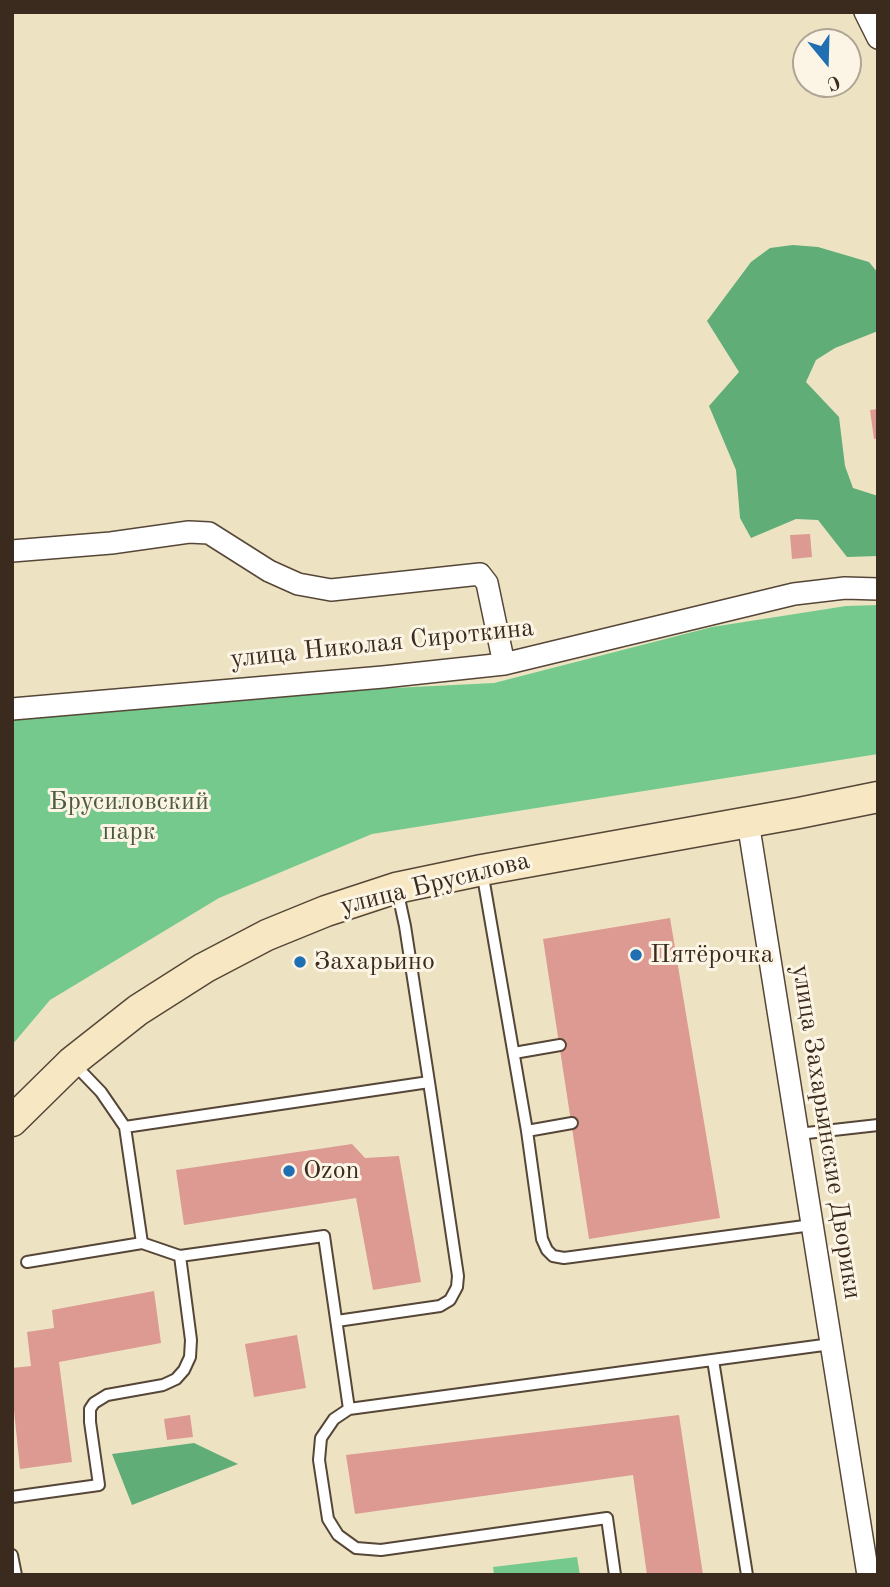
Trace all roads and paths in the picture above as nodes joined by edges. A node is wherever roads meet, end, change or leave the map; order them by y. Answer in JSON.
{"nodes":[{"id":1,"x":864,"y":12,"type":"edge"},
{"id":2,"x":878,"y":38,"type":"edge"},
{"id":3,"x":12,"y":551,"type":"edge"},
{"id":4,"x":878,"y":589,"type":"edge"},
{"id":5,"x":504,"y":664,"type":"junction"},
{"id":6,"x":12,"y":709,"type":"edge"},
{"id":7,"x":878,"y":797,"type":"edge"},
{"id":8,"x":748,"y":822,"type":"junction"},
{"id":9,"x":482,"y":870,"type":"junction"},
{"id":10,"x":396,"y":888,"type":"junction"},
{"id":11,"x":560,"y":1045,"type":"dead end"},
{"id":12,"x":513,"y":1053,"type":"junction"},
{"id":13,"x":72,"y":1062,"type":"junction"},
{"id":14,"x":429,"y":1082,"type":"junction"},
{"id":15,"x":12,"y":1121,"type":"edge"},
{"id":16,"x":572,"y":1123,"type":"dead end"},
{"id":17,"x":878,"y":1125,"type":"edge"},
{"id":18,"x":125,"y":1127,"type":"junction"},
{"id":19,"x":527,"y":1131,"type":"junction"},
{"id":20,"x":798,"y":1133,"type":"junction"},
{"id":21,"x":812,"y":1225,"type":"junction"},
{"id":22,"x":142,"y":1243,"type":"junction"},
{"id":23,"x":180,"y":1256,"type":"junction"},
{"id":24,"x":27,"y":1262,"type":"dead end"},
{"id":25,"x":337,"y":1321,"type":"junction"},
{"id":26,"x":831,"y":1344,"type":"junction"},
{"id":27,"x":713,"y":1360,"type":"junction"},
{"id":28,"x":349,"y":1409,"type":"junction"},
{"id":29,"x":12,"y":1497,"type":"edge"},
{"id":30,"x":12,"y":1555,"type":"edge"},
{"id":31,"x":16,"y":1575,"type":"edge"},
{"id":32,"x":615,"y":1575,"type":"edge"},
{"id":33,"x":747,"y":1575,"type":"edge"},
{"id":34,"x":868,"y":1575,"type":"edge"}],
"edges":[{"from":1,"to":2,"type":"street"},
{"from":3,"to":5,"type":"street"},
{"from":4,"to":5,"type":"street","name":"улица Николая Сироткина"},
{"from":5,"to":6,"type":"street","name":"улица Николая Сироткина"},
{"from":7,"to":8,"type":"street","name":"улица Брусилова"},
{"from":8,"to":9,"type":"street","name":"улица Брусилова"},
{"from":8,"to":20,"type":"street","name":"улица Захарьинские Дворики"},
{"from":9,"to":10,"type":"street","name":"улица Брусилова"},
{"from":9,"to":12,"type":"lane"},
{"from":10,"to":13,"type":"street","name":"улица Брусилова"},
{"from":10,"to":14,"type":"lane"},
{"from":11,"to":12,"type":"lane"},
{"from":12,"to":19,"type":"lane"},
{"from":13,"to":15,"type":"street","name":"улица Брусилова"},
{"from":13,"to":18,"type":"lane"},
{"from":14,"to":18,"type":"lane"},
{"from":14,"to":25,"type":"lane"},
{"from":16,"to":19,"type":"lane"},
{"from":17,"to":20,"type":"lane"},
{"from":18,"to":22,"type":"lane"},
{"from":19,"to":21,"type":"lane"},
{"from":20,"to":21,"type":"street","name":"улица Захарьинские Дворики"},
{"from":21,"to":26,"type":"street","name":"улица Захарьинские Дворики"},
{"from":22,"to":23,"type":"lane"},
{"from":22,"to":24,"type":"lane"},
{"from":23,"to":25,"type":"lane"},
{"from":23,"to":29,"type":"lane"},
{"from":25,"to":28,"type":"lane"},
{"from":26,"to":27,"type":"lane"},
{"from":26,"to":34,"type":"street","name":"улица Захарьинские Дворики"},
{"from":27,"to":28,"type":"lane"},
{"from":27,"to":33,"type":"lane"},
{"from":28,"to":32,"type":"lane"},
{"from":30,"to":31,"type":"lane"}]}
